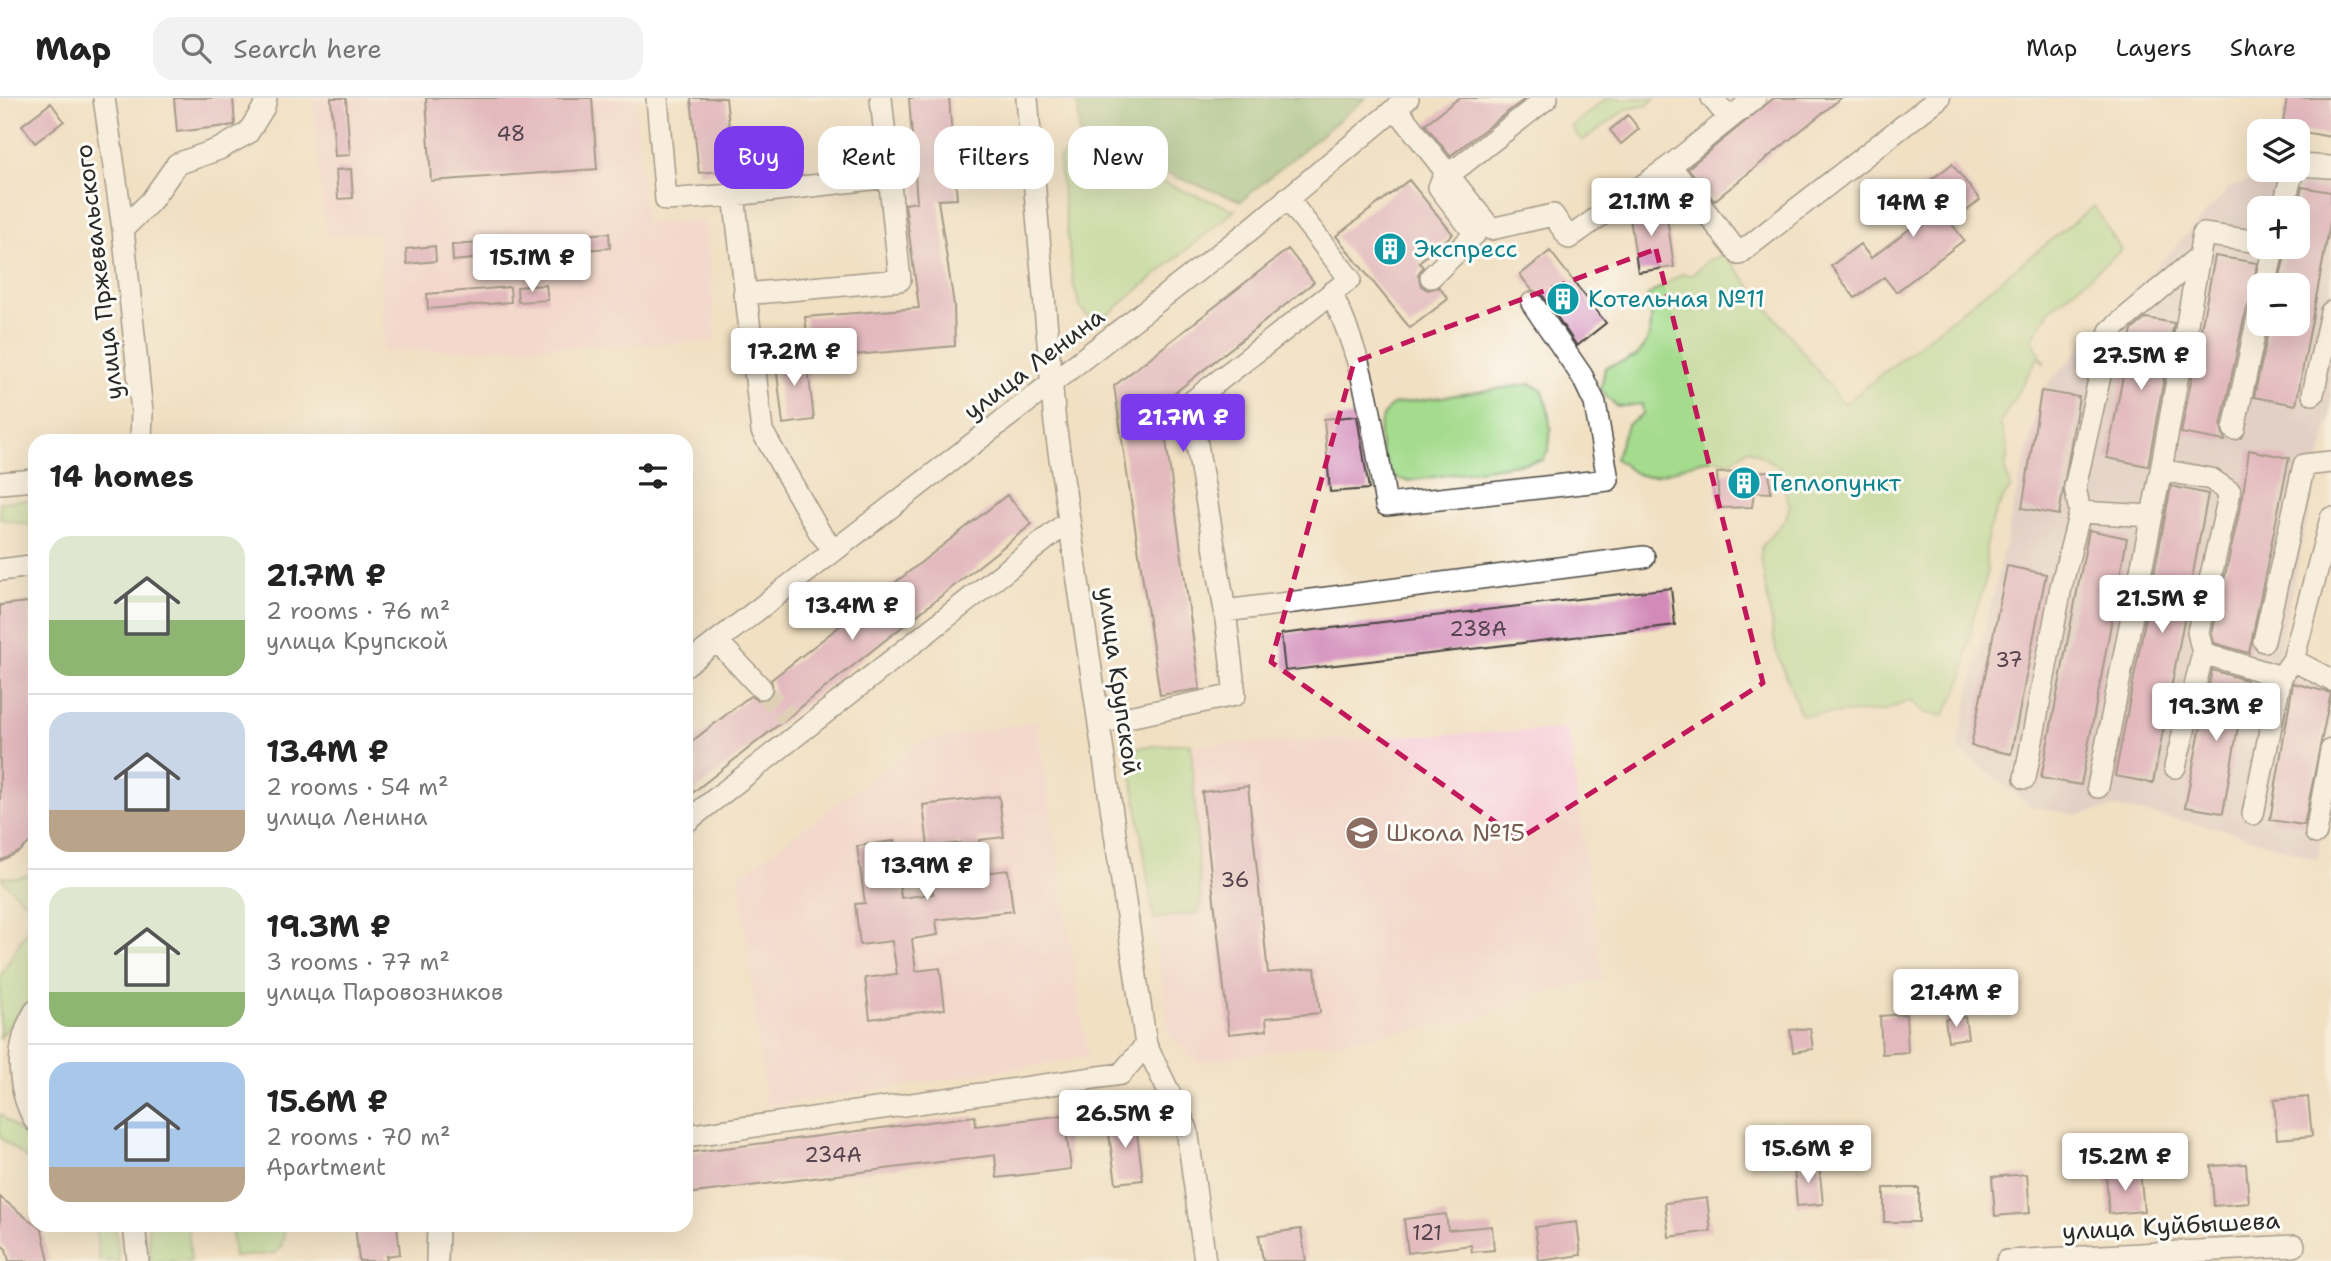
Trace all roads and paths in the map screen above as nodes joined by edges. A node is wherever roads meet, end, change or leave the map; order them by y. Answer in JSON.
{"nodes":[{"id":1,"x":104,"y":98,"type":"edge"},
{"id":2,"x":266,"y":98,"type":"edge"},
{"id":3,"x":657,"y":98,"type":"edge"},
{"id":4,"x":881,"y":98,"type":"edge"},
{"id":5,"x":1027,"y":98,"type":"edge"},
{"id":6,"x":1547,"y":98,"type":"edge"},
{"id":7,"x":1712,"y":98,"type":"edge"},
{"id":8,"x":1755,"y":98,"type":"edge"},
{"id":9,"x":1939,"y":98,"type":"edge"},
{"id":10,"x":1402,"y":103,"type":"edge"},
{"id":11,"x":1729,"y":118,"type":"junction"},
{"id":12,"x":884,"y":126,"type":"edge"},
{"id":13,"x":1670,"y":166,"type":"junction"},
{"id":14,"x":2310,"y":166,"type":"edge"},
{"id":15,"x":2331,"y":167,"type":"edge"},
{"id":16,"x":1446,"y":172,"type":"junction"},
{"id":17,"x":818,"y":185,"type":"edge"},
{"id":18,"x":890,"y":189,"type":"edge"},
{"id":19,"x":734,"y":195,"type":"junction"},
{"id":20,"x":1287,"y":198,"type":"junction"},
{"id":21,"x":123,"y":229,"type":"junction"},
{"id":22,"x":2247,"y":240,"type":"edge"},
{"id":23,"x":2198,"y":257,"type":"junction"},
{"id":24,"x":1431,"y":277,"type":"dead end"},
{"id":25,"x":1331,"y":293,"type":"junction"},
{"id":26,"x":744,"y":294,"type":"junction"},
{"id":27,"x":1532,"y":303,"type":"dead end"},
{"id":28,"x":2331,"y":312,"type":"edge"},
{"id":29,"x":2254,"y":336,"type":"edge"},
{"id":30,"x":1053,"y":381,"type":"junction"},
{"id":31,"x":2314,"y":394,"type":"dead end"},
{"id":32,"x":2234,"y":429,"type":"dead end"},
{"id":33,"x":141,"y":434,"type":"edge"},
{"id":34,"x":2331,"y":462,"type":"edge"},
{"id":35,"x":2161,"y":470,"type":"junction"},
{"id":36,"x":28,"y":481,"type":"edge"},
{"id":37,"x":0,"y":483,"type":"edge"},
{"id":38,"x":2080,"y":512,"type":"junction"},
{"id":39,"x":2152,"y":516,"type":"junction"},
{"id":40,"x":2331,"y":518,"type":"edge"},
{"id":41,"x":1069,"y":521,"type":"junction"},
{"id":42,"x":834,"y":550,"type":"junction"},
{"id":43,"x":1644,"y":557,"type":"dead end"},
{"id":44,"x":28,"y":566,"type":"edge"},
{"id":45,"x":0,"y":570,"type":"edge"},
{"id":46,"x":1225,"y":611,"type":"junction"},
{"id":47,"x":717,"y":641,"type":"junction"},
{"id":48,"x":2264,"y":641,"type":"dead end"},
{"id":49,"x":2203,"y":653,"type":"junction"},
{"id":50,"x":693,"y":660,"type":"edge"},
{"id":51,"x":2287,"y":668,"type":"junction"},
{"id":52,"x":2331,"y":680,"type":"edge"},
{"id":53,"x":761,"y":688,"type":"tunnel mouth"},
{"id":54,"x":1099,"y":723,"type":"junction"},
{"id":55,"x":2331,"y":750,"type":"edge"},
{"id":56,"x":2175,"y":767,"type":"dead end"},
{"id":57,"x":2025,"y":778,"type":"dead end"},
{"id":58,"x":2098,"y":787,"type":"dead end"},
{"id":59,"x":2253,"y":814,"type":"dead end"},
{"id":60,"x":693,"y":816,"type":"edge"},
{"id":61,"x":2316,"y":834,"type":"dead end"},
{"id":62,"x":28,"y":1030,"type":"edge"},
{"id":63,"x":1146,"y":1045,"type":"junction"},
{"id":64,"x":10,"y":1079,"type":"edge"},
{"id":65,"x":28,"y":1105,"type":"edge"},
{"id":66,"x":693,"y":1135,"type":"edge"},
{"id":67,"x":135,"y":1232,"type":"edge"},
{"id":68,"x":438,"y":1232,"type":"edge"},
{"id":69,"x":2294,"y":1246,"type":"dead end"},
{"id":70,"x":138,"y":1261,"type":"edge"},
{"id":71,"x":437,"y":1261,"type":"edge"},
{"id":72,"x":1205,"y":1261,"type":"edge"},
{"id":73,"x":2007,"y":1261,"type":"edge"}],
"edges":[{"from":1,"to":21,"type":"street","name":"улица Пржевальского"},
{"from":2,"to":21,"type":"street"},
{"from":3,"to":19,"type":"street"},
{"from":4,"to":12,"type":"street"},
{"from":5,"to":30,"type":"street","name":"улица Крупской"},
{"from":6,"to":16,"type":"street"},
{"from":7,"to":11,"type":"street"},
{"from":8,"to":11,"type":"street"},
{"from":9,"to":13,"type":"street"},
{"from":10,"to":16,"type":"street"},
{"from":10,"to":20,"type":"street","name":"улица Ленина"},
{"from":11,"to":13,"type":"street"},
{"from":13,"to":16,"type":"street"},
{"from":14,"to":15,"type":"street"},
{"from":16,"to":24,"type":"street"},
{"from":17,"to":19,"type":"street"},
{"from":18,"to":26,"type":"street"},
{"from":19,"to":26,"type":"street"},
{"from":20,"to":25,"type":"street"},
{"from":20,"to":30,"type":"street","name":"улица Ленина"},
{"from":21,"to":33,"type":"street","name":"улица Пржевальского"},
{"from":22,"to":23,"type":"street"},
{"from":23,"to":35,"type":"street"},
{"from":23,"to":38,"type":"street"},
{"from":25,"to":27,"type":"street"},
{"from":25,"to":46,"type":"street"},
{"from":26,"to":42,"type":"street"},
{"from":28,"to":31,"type":"street"},
{"from":29,"to":32,"type":"street"},
{"from":30,"to":41,"type":"street","name":"улица Крупской"},
{"from":30,"to":42,"type":"street","name":"улица Ленина"},
{"from":34,"to":48,"type":"street"},
{"from":35,"to":39,"type":"street"},
{"from":35,"to":49,"type":"street"},
{"from":36,"to":37,"type":"street"},
{"from":38,"to":39,"type":"street"},
{"from":38,"to":57,"type":"street"},
{"from":39,"to":58,"type":"street"},
{"from":40,"to":51,"type":"street"},
{"from":41,"to":54,"type":"street","name":"улица Крупской"},
{"from":41,"to":60,"type":"street"},
{"from":42,"to":47,"type":"street","name":"улица Ленина"},
{"from":43,"to":46,"type":"street"},
{"from":44,"to":45,"type":"street"},
{"from":46,"to":54,"type":"street"},
{"from":47,"to":50,"type":"street","name":"улица Ленина"},
{"from":47,"to":53,"type":"street"},
{"from":49,"to":51,"type":"street"},
{"from":49,"to":56,"type":"street"},
{"from":51,"to":52,"type":"street"},
{"from":51,"to":59,"type":"street"},
{"from":54,"to":63,"type":"street","name":"улица Крупской"},
{"from":55,"to":61,"type":"street"},
{"from":62,"to":64,"type":"street"},
{"from":63,"to":66,"type":"street"},
{"from":63,"to":72,"type":"street","name":"улица Крупской"},
{"from":64,"to":65,"type":"street"},
{"from":67,"to":70,"type":"street"},
{"from":68,"to":71,"type":"street"},
{"from":69,"to":73,"type":"street","name":"улица Куйбышева"}]}
